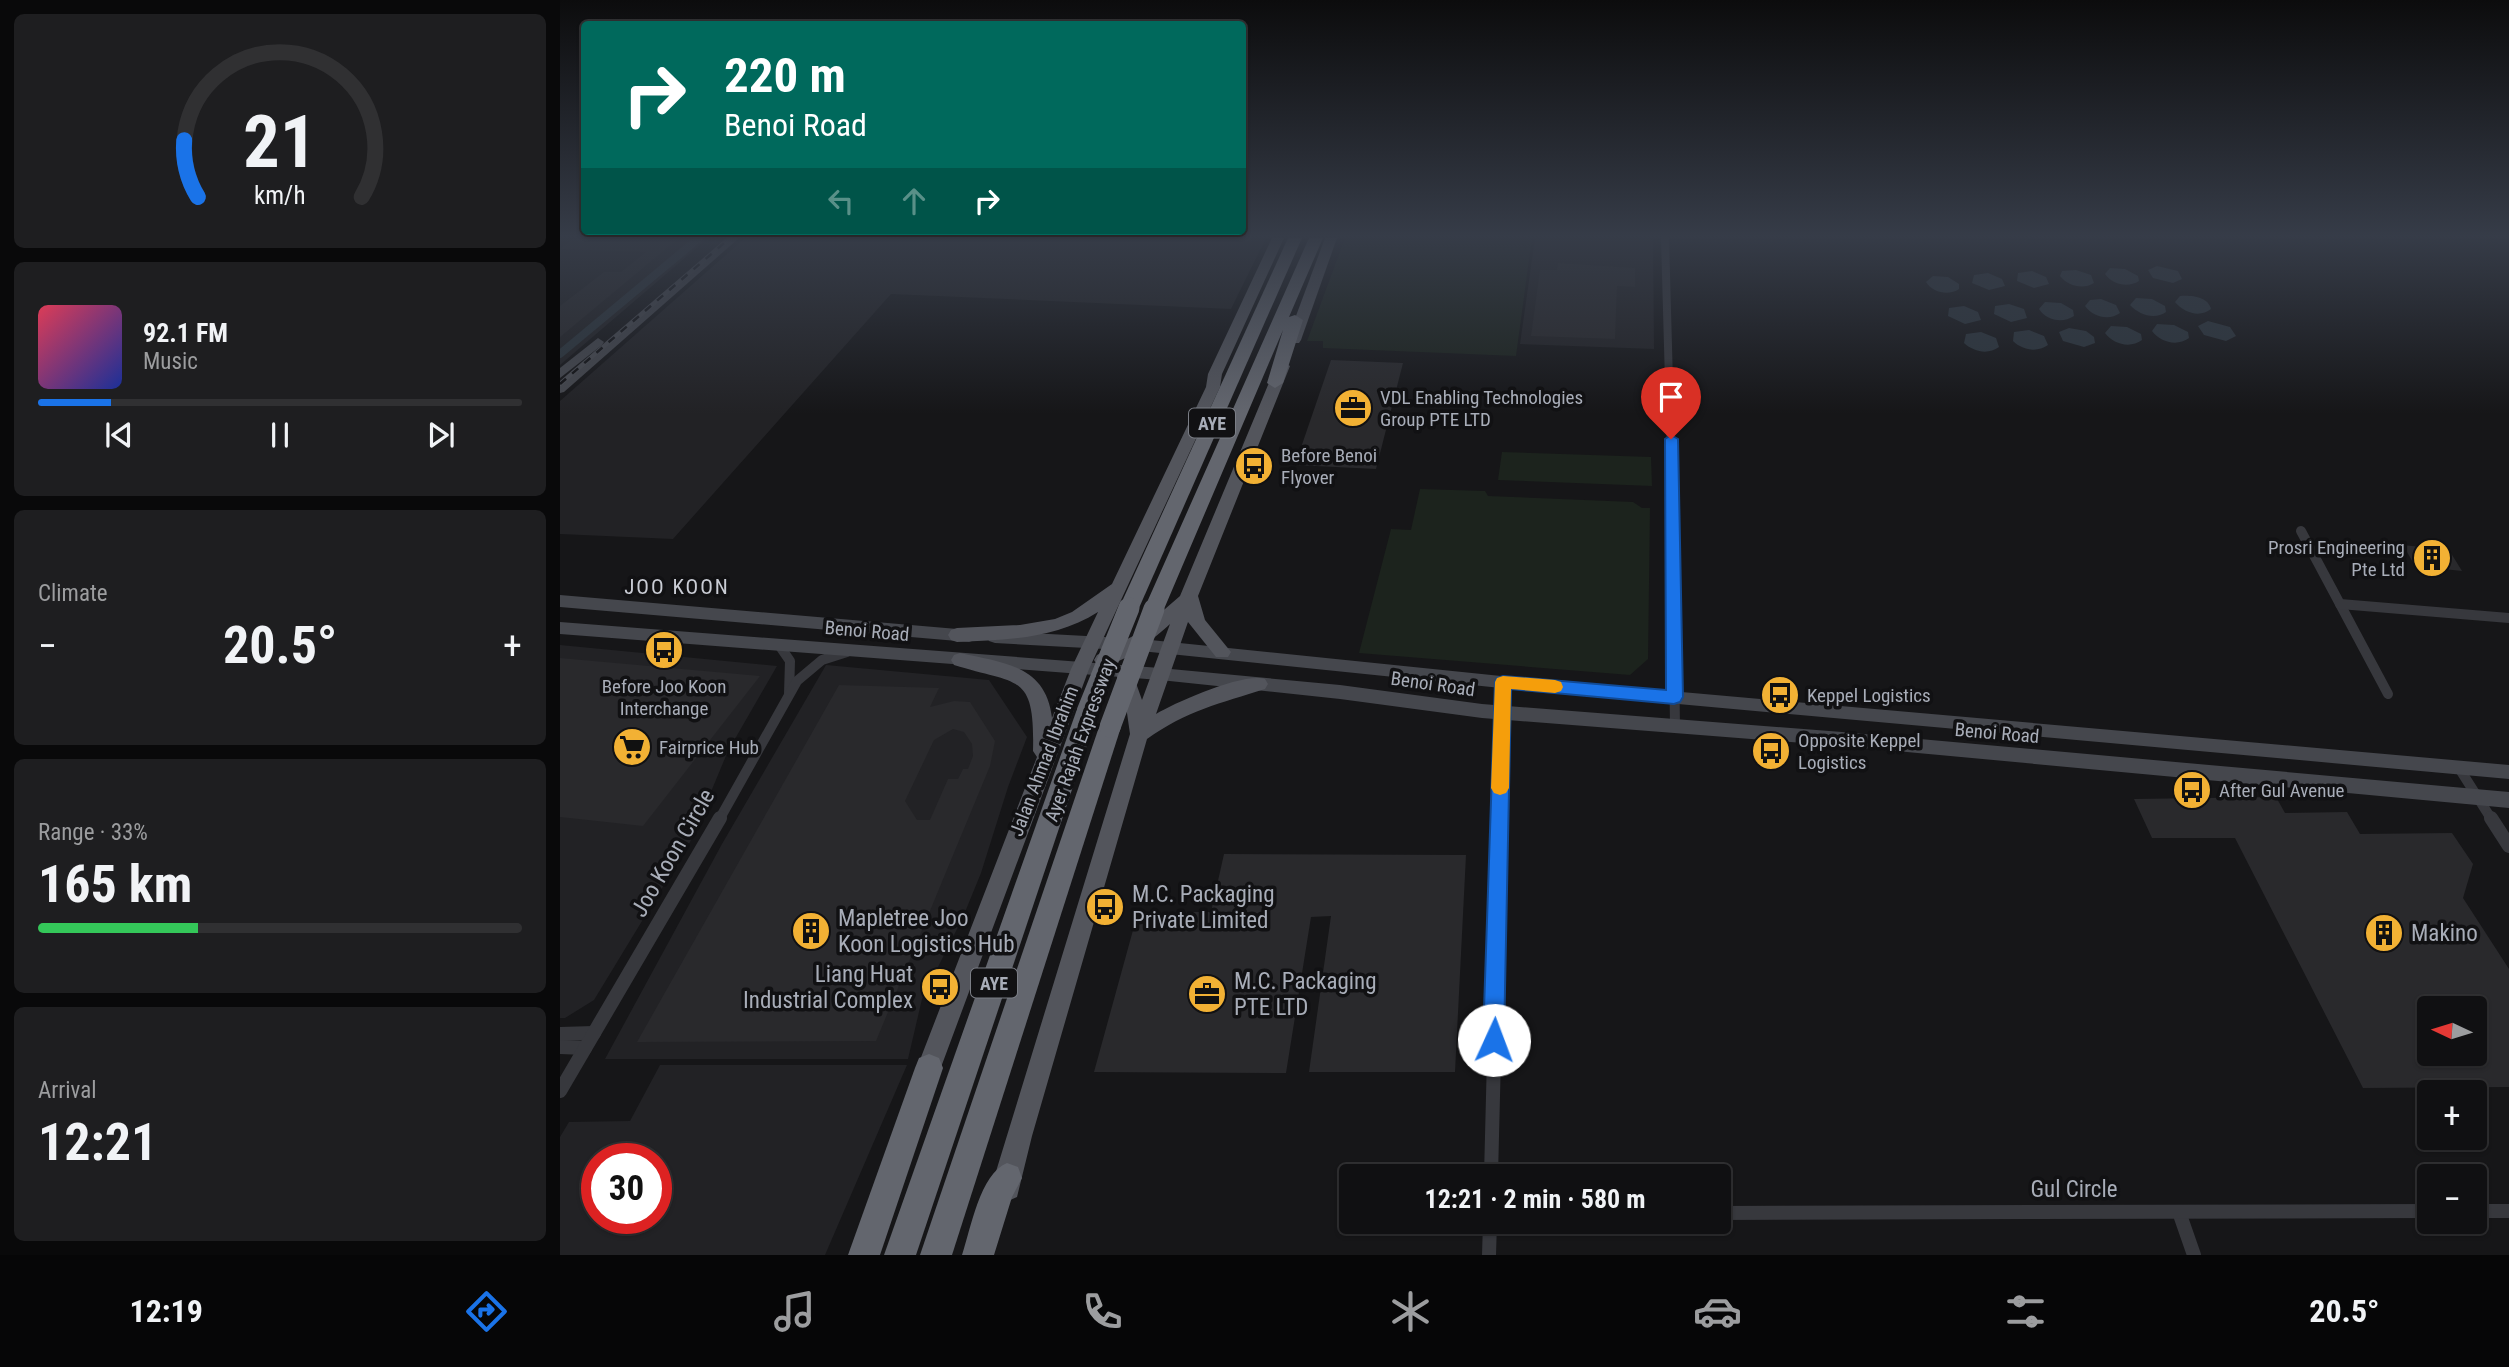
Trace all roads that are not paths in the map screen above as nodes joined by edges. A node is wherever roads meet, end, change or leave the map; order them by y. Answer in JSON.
{"nodes":[{"id":1,"x":651,"y":297,"type":"edge"},
{"id":2,"x":667,"y":297,"type":"edge"},
{"id":3,"x":1253,"y":297,"type":"edge"},
{"id":4,"x":1267,"y":297,"type":"edge"},
{"id":5,"x":1290,"y":297,"type":"edge"},
{"id":6,"x":1303,"y":297,"type":"edge"},
{"id":7,"x":1310,"y":297,"type":"edge"},
{"id":8,"x":1667,"y":297,"type":"edge"},
{"id":9,"x":560,"y":374,"type":"edge"},
{"id":10,"x":1275,"y":383,"type":"junction"},
{"id":11,"x":1213,"y":387,"type":"joint"},
{"id":12,"x":560,"y":389,"type":"edge"},
{"id":13,"x":2301,"y":531,"type":"dead end"},
{"id":14,"x":1119,"y":581,"type":"junction"},
{"id":15,"x":1189,"y":596,"type":"junction"},
{"id":16,"x":560,"y":601,"type":"edge"},
{"id":17,"x":1120,"y":604,"type":"junction"},
{"id":18,"x":2340,"y":604,"type":"junction"},
{"id":19,"x":2509,"y":618,"type":"edge"},
{"id":20,"x":560,"y":628,"type":"edge"},
{"id":21,"x":957,"y":635,"type":"junction"},
{"id":22,"x":779,"y":645,"type":"junction"},
{"id":23,"x":1171,"y":646,"type":"junction"},
{"id":24,"x":850,"y":651,"type":"junction"},
{"id":25,"x":1222,"y":652,"type":"junction"},
{"id":26,"x":1116,"y":656,"type":"junction"},
{"id":27,"x":960,"y":660,"type":"junction"},
{"id":28,"x":1160,"y":674,"type":"junction"},
{"id":29,"x":1503,"y":682,"type":"junction"},
{"id":30,"x":1259,"y":684,"type":"junction"},
{"id":31,"x":789,"y":694,"type":"junction"},
{"id":32,"x":2388,"y":694,"type":"dead end"},
{"id":33,"x":1674,"y":697,"type":"junction"},
{"id":34,"x":1502,"y":713,"type":"junction"},
{"id":35,"x":1087,"y":715,"type":"junction"},
{"id":36,"x":1675,"y":727,"type":"junction"},
{"id":37,"x":1139,"y":735,"type":"junction"},
{"id":38,"x":1042,"y":765,"type":"junction"},
{"id":39,"x":2459,"y":768,"type":"junction"},
{"id":40,"x":2509,"y":772,"type":"edge"},
{"id":41,"x":2476,"y":797,"type":"junction"},
{"id":42,"x":2509,"y":800,"type":"edge"},
{"id":43,"x":2509,"y":846,"type":"edge"},
{"id":44,"x":594,"y":1033,"type":"junction"},
{"id":45,"x":560,"y":1034,"type":"edge"},
{"id":46,"x":560,"y":1047,"type":"edge"},
{"id":47,"x":585,"y":1048,"type":"junction"},
{"id":48,"x":929,"y":1068,"type":"junction"},
{"id":49,"x":560,"y":1091,"type":"edge"},
{"id":50,"x":1491,"y":1164,"type":"edge"},
{"id":51,"x":1007,"y":1178,"type":"junction"},
{"id":52,"x":2417,"y":1211,"type":"edge"},
{"id":53,"x":2487,"y":1211,"type":"edge"},
{"id":54,"x":2509,"y":1211,"type":"edge"},
{"id":55,"x":2179,"y":1212,"type":"junction"},
{"id":56,"x":1731,"y":1213,"type":"edge"},
{"id":57,"x":1490,"y":1234,"type":"edge"},
{"id":58,"x":848,"y":1255,"type":"edge"},
{"id":59,"x":864,"y":1255,"type":"edge"},
{"id":60,"x":900,"y":1255,"type":"edge"},
{"id":61,"x":936,"y":1255,"type":"edge"},
{"id":62,"x":978,"y":1255,"type":"edge"},
{"id":63,"x":990,"y":1255,"type":"edge"},
{"id":64,"x":1489,"y":1255,"type":"edge"},
{"id":65,"x":2194,"y":1255,"type":"edge"}],
"edges":[{"from":1,"to":9,"type":"main road"},
{"from":2,"to":12,"type":"main road"},
{"from":3,"to":11,"type":"highway"},
{"from":4,"to":17,"type":"highway","name":"Ayer Rajah Expressway","number":"AYE"},
{"from":5,"to":35,"type":"highway","name":"Ayer Rajah Expressway","number":"AYE","bridge":true},
{"from":6,"to":10,"type":"highway"},
{"from":7,"to":10,"type":"main road"},
{"from":8,"to":33,"type":"street"},
{"from":10,"to":15,"type":"main road"},
{"from":11,"to":14,"type":"main road","name":"Jalan Ahmad Ibrahim"},
{"from":13,"to":18,"type":"street"},
{"from":14,"to":17,"type":"main road","name":"Jalan Ahmad Ibrahim"},
{"from":14,"to":21,"type":"main road"},
{"from":15,"to":23,"type":"main road"},
{"from":15,"to":25,"type":"main road"},
{"from":15,"to":26,"type":"main road"},
{"from":16,"to":21,"type":"main road","name":"Benoi Road"},
{"from":17,"to":26,"type":"main road","name":"Jalan Ahmad Ibrahim"},
{"from":17,"to":26,"type":"main road"},
{"from":17,"to":35,"type":"highway","name":"Ayer Rajah Expressway","number":"AYE","bridge":true},
{"from":18,"to":19,"type":"street"},
{"from":18,"to":32,"type":"street"},
{"from":20,"to":22,"type":"main road","name":"Benoi Road"},
{"from":21,"to":26,"type":"main road","name":"Benoi Road"},
{"from":22,"to":24,"type":"main road","name":"Benoi Road"},
{"from":22,"to":31,"type":"street","name":"Joo Koon Circle"},
{"from":23,"to":25,"type":"main road","name":"Benoi Road"},
{"from":23,"to":26,"type":"main road","name":"Benoi Road"},
{"from":23,"to":28,"type":"main road"},
{"from":24,"to":27,"type":"main road","name":"Benoi Road"},
{"from":24,"to":31,"type":"street","name":"Joo Koon Circle"},
{"from":25,"to":29,"type":"main road","name":"Benoi Road"},
{"from":26,"to":27,"type":"main road","name":"Benoi Road"},
{"from":26,"to":28,"type":"main road","name":"Benoi Road"},
{"from":26,"to":35,"type":"main road","name":"Jalan Ahmad Ibrahim"},
{"from":26,"to":37,"type":"main road"},
{"from":27,"to":38,"type":"main road"},
{"from":28,"to":30,"type":"main road","name":"Benoi Road"},
{"from":28,"to":37,"type":"main road"},
{"from":29,"to":33,"type":"main road","name":"Benoi Road"},
{"from":29,"to":34,"type":"street"},
{"from":30,"to":34,"type":"main road","name":"Benoi Road"},
{"from":30,"to":37,"type":"main road"},
{"from":31,"to":44,"type":"street","name":"Joo Koon Circle"},
{"from":33,"to":36,"type":"street"},
{"from":33,"to":39,"type":"main road","name":"Benoi Road"},
{"from":34,"to":36,"type":"main road","name":"Benoi Road"},
{"from":34,"to":50,"type":"street"},
{"from":35,"to":38,"type":"main road","name":"Jalan Ahmad Ibrahim"},
{"from":35,"to":60,"type":"highway","name":"Ayer Rajah Expressway","number":"AYE"},
{"from":35,"to":61,"type":"highway","name":"Ayer Rajah Expressway","number":"AYE"},
{"from":36,"to":41,"type":"main road","name":"Benoi Road"},
{"from":37,"to":51,"type":"main road"},
{"from":38,"to":48,"type":"main road","name":"Jalan Ahmad Ibrahim"},
{"from":39,"to":40,"type":"main road","name":"Benoi Road"},
{"from":39,"to":41,"type":"street"},
{"from":41,"to":42,"type":"main road","name":"Benoi Road"},
{"from":41,"to":43,"type":"street"},
{"from":44,"to":45,"type":"street"},
{"from":44,"to":47,"type":"street","name":"Joo Koon Circle"},
{"from":46,"to":47,"type":"street"},
{"from":47,"to":49,"type":"street","name":"Joo Koon Circle"},
{"from":48,"to":58,"type":"main road","name":"Jalan Ahmad Ibrahim"},
{"from":48,"to":59,"type":"highway"},
{"from":51,"to":62,"type":"highway"},
{"from":51,"to":63,"type":"main road"},
{"from":52,"to":55,"type":"street","name":"Gul Circle"},
{"from":53,"to":54,"type":"street"},
{"from":55,"to":56,"type":"street","name":"Gul Circle"},
{"from":55,"to":65,"type":"street"},
{"from":57,"to":64,"type":"street"}]}
